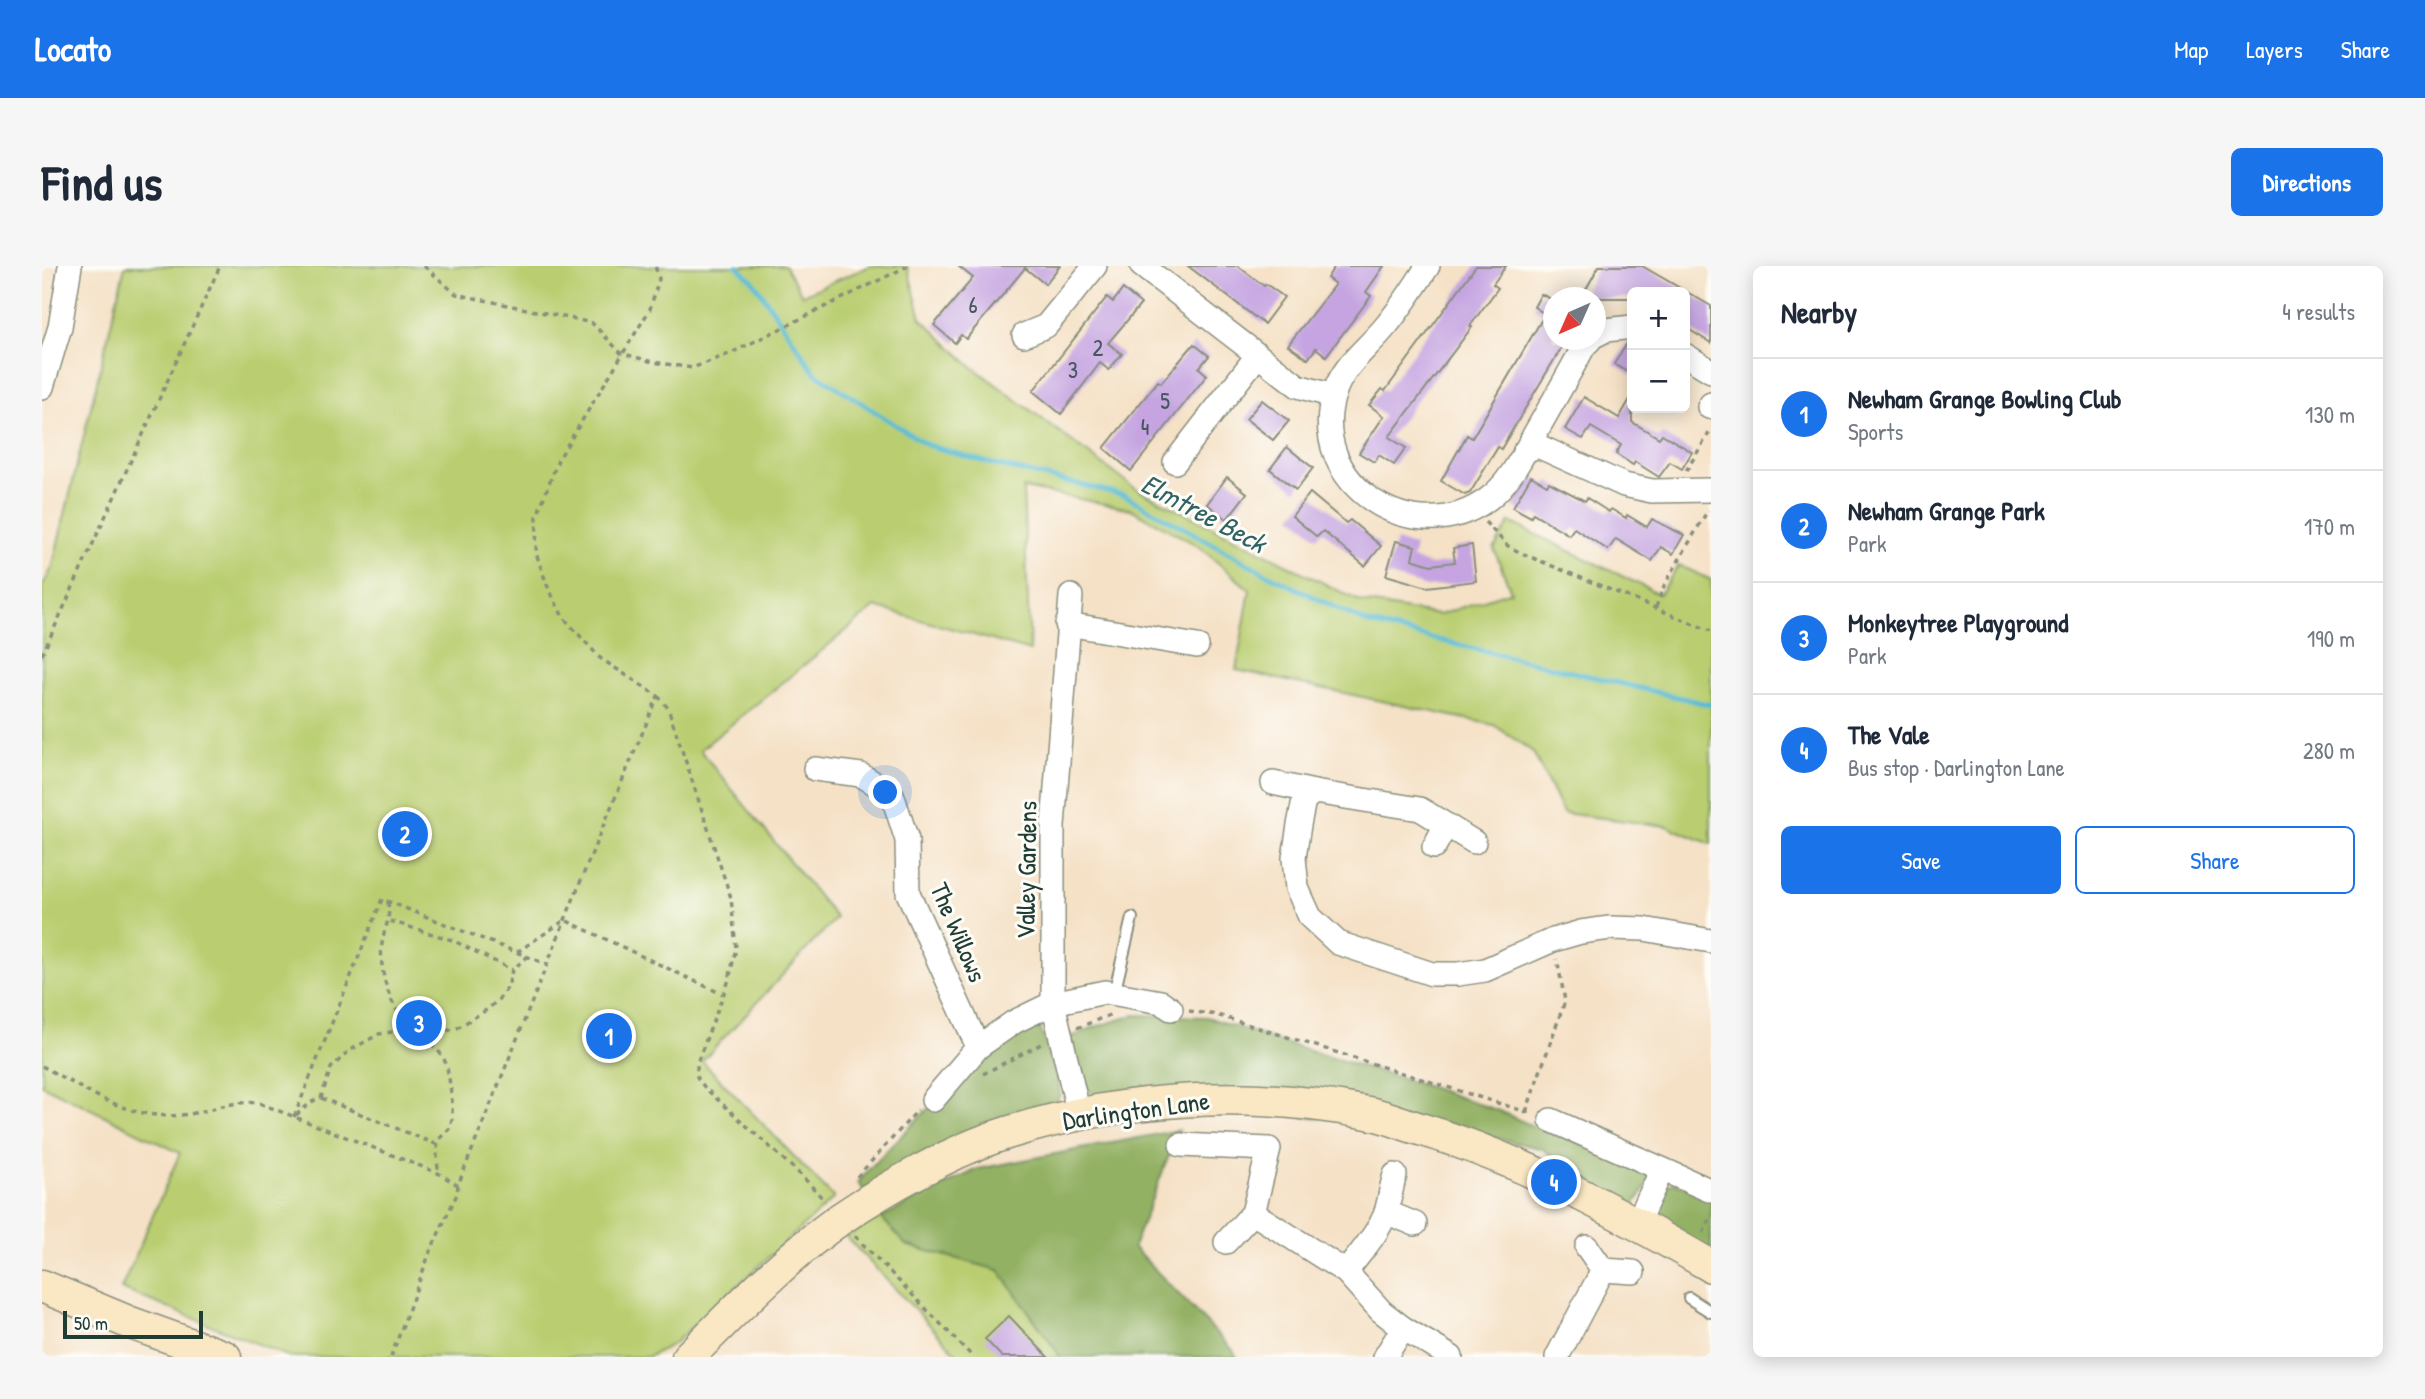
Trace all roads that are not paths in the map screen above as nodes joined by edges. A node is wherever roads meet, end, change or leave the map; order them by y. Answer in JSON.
{"nodes":[{"id":1,"x":70,"y":266,"type":"edge"},
{"id":2,"x":1095,"y":266,"type":"edge"},
{"id":3,"x":1142,"y":266,"type":"edge"},
{"id":4,"x":1428,"y":266,"type":"edge"},
{"id":5,"x":1627,"y":328,"type":"edge"},
{"id":6,"x":1606,"y":330,"type":"edge"},
{"id":7,"x":1024,"y":335,"type":"dead end"},
{"id":8,"x":1582,"y":350,"type":"edge"},
{"id":9,"x":1257,"y":356,"type":"junction"},
{"id":10,"x":1690,"y":358,"type":"edge"},
{"id":11,"x":1711,"y":371,"type":"edge"},
{"id":12,"x":42,"y":387,"type":"edge"},
{"id":13,"x":1333,"y":396,"type":"junction"},
{"id":14,"x":1525,"y":451,"type":"junction"},
{"id":15,"x":1175,"y":463,"type":"dead end"},
{"id":16,"x":1711,"y":490,"type":"edge"},
{"id":17,"x":1071,"y":596,"type":"dead end"},
{"id":18,"x":1067,"y":624,"type":"junction"},
{"id":19,"x":1197,"y":646,"type":"dead end"},
{"id":20,"x":815,"y":769,"type":"dead end"},
{"id":21,"x":1273,"y":783,"type":"dead end"},
{"id":22,"x":1314,"y":792,"type":"junction"},
{"id":23,"x":1446,"y":825,"type":"junction"},
{"id":24,"x":1474,"y":842,"type":"dead end"},
{"id":25,"x":1434,"y":847,"type":"dead end"},
{"id":26,"x":1132,"y":918,"type":"dead end"},
{"id":27,"x":1711,"y":941,"type":"edge"},
{"id":28,"x":1052,"y":1003,"type":"junction"},
{"id":29,"x":1114,"y":1004,"type":"junction"},
{"id":30,"x":1171,"y":1009,"type":"road end"},
{"id":31,"x":978,"y":1047,"type":"junction"},
{"id":32,"x":933,"y":1100,"type":"road end"},
{"id":33,"x":1079,"y":1115,"type":"junction"},
{"id":34,"x":1551,"y":1121,"type":"road end"},
{"id":35,"x":1181,"y":1145,"type":"dead end"},
{"id":36,"x":1662,"y":1170,"type":"junction"},
{"id":37,"x":1395,"y":1175,"type":"dead end"},
{"id":38,"x":1709,"y":1190,"type":"dead end"},
{"id":39,"x":1386,"y":1212,"type":"junction"},
{"id":40,"x":1253,"y":1213,"type":"junction"},
{"id":41,"x":1637,"y":1223,"type":"junction"},
{"id":42,"x":1415,"y":1224,"type":"dead end"},
{"id":43,"x":1226,"y":1242,"type":"dead end"},
{"id":44,"x":1587,"y":1247,"type":"dead end"},
{"id":45,"x":1706,"y":1252,"type":"edge"},
{"id":46,"x":1603,"y":1270,"type":"junction"},
{"id":47,"x":1346,"y":1272,"type":"junction"},
{"id":48,"x":1633,"y":1272,"type":"dead end"},
{"id":49,"x":42,"y":1286,"type":"edge"},
{"id":50,"x":1689,"y":1298,"type":"dead end"},
{"id":51,"x":1711,"y":1312,"type":"edge"},
{"id":52,"x":1403,"y":1328,"type":"junction"},
{"id":53,"x":225,"y":1357,"type":"edge"},
{"id":54,"x":688,"y":1357,"type":"edge"},
{"id":55,"x":1385,"y":1357,"type":"edge"},
{"id":56,"x":1451,"y":1357,"type":"edge"},
{"id":57,"x":1557,"y":1357,"type":"edge"}],
"edges":[{"from":1,"to":12,"type":"street"},
{"from":2,"to":7,"type":"street"},
{"from":3,"to":9,"type":"street"},
{"from":4,"to":13,"type":"street"},
{"from":5,"to":6,"type":"street"},
{"from":8,"to":14,"type":"street"},
{"from":9,"to":13,"type":"street"},
{"from":9,"to":15,"type":"street"},
{"from":10,"to":11,"type":"street"},
{"from":13,"to":14,"type":"street"},
{"from":14,"to":16,"type":"street"},
{"from":17,"to":18,"type":"street","name":"Valley Gardens"},
{"from":18,"to":19,"type":"street"},
{"from":18,"to":28,"type":"street","name":"Valley Gardens"},
{"from":20,"to":31,"type":"street","name":"The Willows"},
{"from":21,"to":22,"type":"street"},
{"from":22,"to":23,"type":"street"},
{"from":22,"to":27,"type":"street"},
{"from":23,"to":24,"type":"street"},
{"from":23,"to":25,"type":"street"},
{"from":26,"to":29,"type":"lane"},
{"from":28,"to":29,"type":"street"},
{"from":28,"to":31,"type":"street"},
{"from":28,"to":33,"type":"street","name":"Valley Gardens"},
{"from":29,"to":30,"type":"street"},
{"from":31,"to":32,"type":"street"},
{"from":33,"to":41,"type":"street","name":"Darlington Lane"},
{"from":33,"to":54,"type":"street","name":"Darlington Lane"},
{"from":34,"to":36,"type":"street"},
{"from":35,"to":40,"type":"street"},
{"from":36,"to":38,"type":"street"},
{"from":36,"to":41,"type":"street"},
{"from":37,"to":39,"type":"street"},
{"from":39,"to":42,"type":"street"},
{"from":39,"to":47,"type":"street"},
{"from":40,"to":43,"type":"street"},
{"from":40,"to":47,"type":"street"},
{"from":41,"to":45,"type":"street","name":"Darlington Lane"},
{"from":44,"to":46,"type":"street"},
{"from":46,"to":48,"type":"street"},
{"from":46,"to":57,"type":"street"},
{"from":47,"to":52,"type":"street"},
{"from":49,"to":53,"type":"street"},
{"from":50,"to":51,"type":"lane"},
{"from":52,"to":55,"type":"street"},
{"from":52,"to":56,"type":"street"}]}
